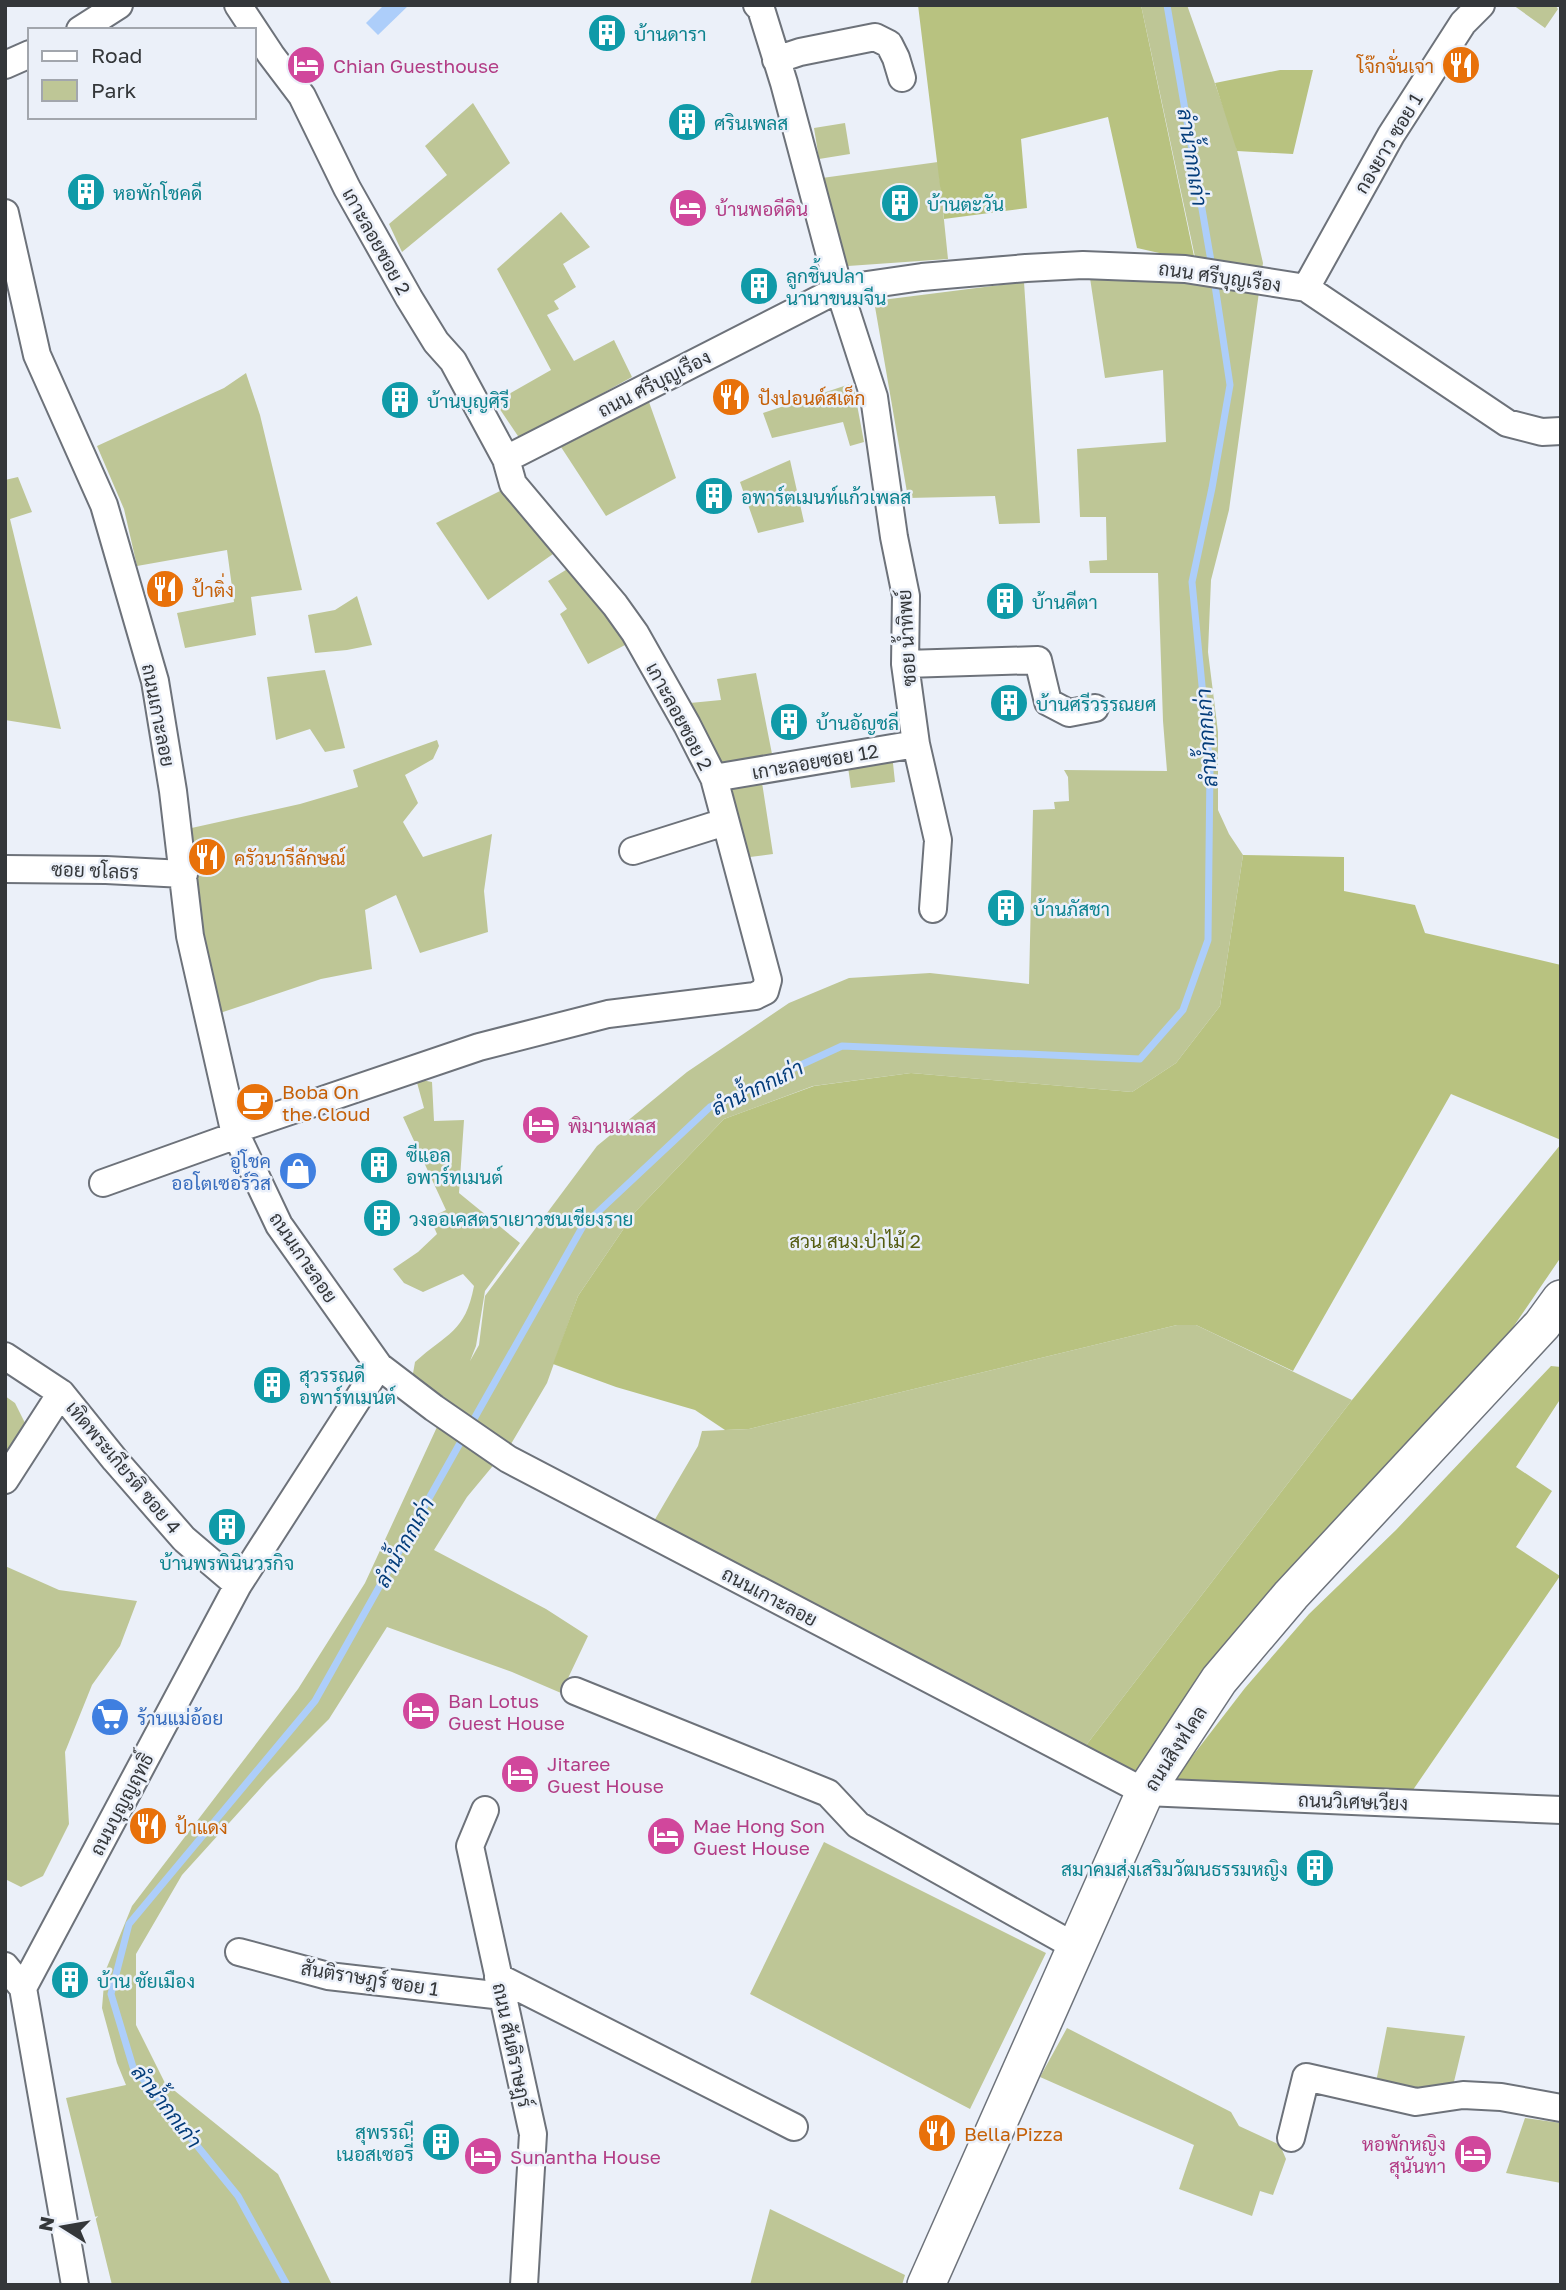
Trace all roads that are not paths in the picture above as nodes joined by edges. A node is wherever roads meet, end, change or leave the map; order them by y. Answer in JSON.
{"nodes":[{"id":1,"x":119,"y":5,"type":"edge"},
{"id":2,"x":238,"y":5,"type":"edge"},
{"id":3,"x":757,"y":5,"type":"edge"},
{"id":4,"x":1481,"y":5,"type":"edge"},
{"id":5,"x":83,"y":28,"type":"edge"},
{"id":6,"x":253,"y":28,"type":"edge"},
{"id":7,"x":256,"y":32,"type":"edge"},
{"id":8,"x":28,"y":55,"type":"edge"},
{"id":9,"x":776,"y":60,"type":"junction"},
{"id":10,"x":5,"y":65,"type":"edge"},
{"id":11,"x":902,"y":78,"type":"dead end"},
{"id":12,"x":5,"y":213,"type":"edge"},
{"id":13,"x":1306,"y":288,"type":"junction"},
{"id":14,"x":839,"y":289,"type":"junction"},
{"id":15,"x":1561,"y":431,"type":"edge"},
{"id":16,"x":506,"y":459,"type":"junction"},
{"id":17,"x":905,"y":664,"type":"junction"},
{"id":18,"x":1095,"y":708,"type":"dead end"},
{"id":19,"x":916,"y":744,"type":"junction"},
{"id":20,"x":714,"y":778,"type":"junction"},
{"id":21,"x":725,"y":822,"type":"junction"},
{"id":22,"x":633,"y":851,"type":"dead end"},
{"id":23,"x":5,"y":869,"type":"edge"},
{"id":24,"x":184,"y":874,"type":"junction"},
{"id":25,"x":933,"y":909,"type":"dead end"},
{"id":26,"x":236,"y":1132,"type":"junction"},
{"id":27,"x":103,"y":1183,"type":"dead end"},
{"id":28,"x":1561,"y":1299,"type":"edge"},
{"id":29,"x":5,"y":1356,"type":"edge"},
{"id":30,"x":379,"y":1366,"type":"junction"},
{"id":31,"x":61,"y":1393,"type":"junction"},
{"id":32,"x":5,"y":1480,"type":"edge"},
{"id":33,"x":238,"y":1585,"type":"junction"},
{"id":34,"x":575,"y":1691,"type":"dead end"},
{"id":35,"x":1145,"y":1792,"type":"junction"},
{"id":36,"x":485,"y":1810,"type":"dead end"},
{"id":37,"x":1561,"y":1810,"type":"edge"},
{"id":38,"x":1076,"y":1947,"type":"junction"},
{"id":39,"x":239,"y":1952,"type":"dead end"},
{"id":40,"x":5,"y":1966,"type":"edge"},
{"id":41,"x":500,"y":1986,"type":"junction"},
{"id":42,"x":14,"y":1994,"type":"edge"},
{"id":43,"x":1561,"y":2109,"type":"edge"},
{"id":44,"x":794,"y":2127,"type":"dead end"},
{"id":45,"x":1291,"y":2138,"type":"dead end"},
{"id":46,"x":75,"y":2285,"type":"edge"},
{"id":47,"x":524,"y":2285,"type":"edge"},
{"id":48,"x":926,"y":2285,"type":"edge"}],
"edges":[{"from":1,"to":5,"type":"street"},
{"from":2,"to":6,"type":"street","name":"เกาะลอยซอย 2"},
{"from":3,"to":9,"type":"street"},
{"from":4,"to":13,"type":"street","name":"กองยาว ซอย 1"},
{"from":7,"to":16,"type":"street","name":"เกาะลอยซอย 2"},
{"from":8,"to":10,"type":"street"},
{"from":9,"to":11,"type":"street"},
{"from":9,"to":14,"type":"street"},
{"from":12,"to":24,"type":"street","name":"ถนนเกาะลอย"},
{"from":13,"to":14,"type":"street","name":"ถนน ศรีบุญเรือง"},
{"from":13,"to":15,"type":"street","name":"ถนน ศรีบุญเรือง"},
{"from":14,"to":16,"type":"street","name":"ถนน ศรีบุญเรือง"},
{"from":14,"to":17,"type":"street","name":"ซอย น้ำทิพย์"},
{"from":16,"to":20,"type":"street","name":"เกาะลอยซอย 2"},
{"from":17,"to":18,"type":"street"},
{"from":17,"to":19,"type":"street","name":"ซอย น้ำทิพย์"},
{"from":19,"to":20,"type":"street","name":"เกาะลอยซอย 12"},
{"from":19,"to":25,"type":"street","name":"ซอย น้ำทิพย์"},
{"from":20,"to":21,"type":"street","name":"เกาะลอยซอย 2"},
{"from":21,"to":22,"type":"street"},
{"from":21,"to":26,"type":"street","name":"เกาะลอยซอย 2"},
{"from":23,"to":24,"type":"street","name":"ซอย ชโลธร"},
{"from":24,"to":26,"type":"street","name":"ถนนเกาะลอย"},
{"from":26,"to":27,"type":"street"},
{"from":26,"to":30,"type":"street","name":"ถนนเกาะลอย"},
{"from":28,"to":35,"type":"main road","name":"ถนนสิงหไคล"},
{"from":29,"to":31,"type":"street","name":"เทิดพระเกียรติ ซอย 4"},
{"from":30,"to":33,"type":"street","name":"ถนนบุญญฤทธิ์"},
{"from":30,"to":35,"type":"street","name":"ถนนเกาะลอย"},
{"from":31,"to":32,"type":"street"},
{"from":31,"to":33,"type":"street","name":"เทิดพระเกียรติ ซอย 4"},
{"from":33,"to":42,"type":"street","name":"ถนนบุญญฤทธิ์"},
{"from":34,"to":38,"type":"street"},
{"from":35,"to":37,"type":"street","name":"ถนนวิเศษเวียง"},
{"from":35,"to":38,"type":"main road","name":"ถนนสิงหไคล"},
{"from":36,"to":41,"type":"street","name":"ถนน สันติราษฎร์"},
{"from":38,"to":48,"type":"main road","name":"ถนนสิงหไคล"},
{"from":39,"to":41,"type":"street","name":"สันติราษฎร์ ซอย 1"},
{"from":40,"to":42,"type":"street"},
{"from":41,"to":44,"type":"street"},
{"from":41,"to":47,"type":"street","name":"ถนน สันติราษฎร์"},
{"from":42,"to":46,"type":"street"},
{"from":43,"to":45,"type":"street"}]}
